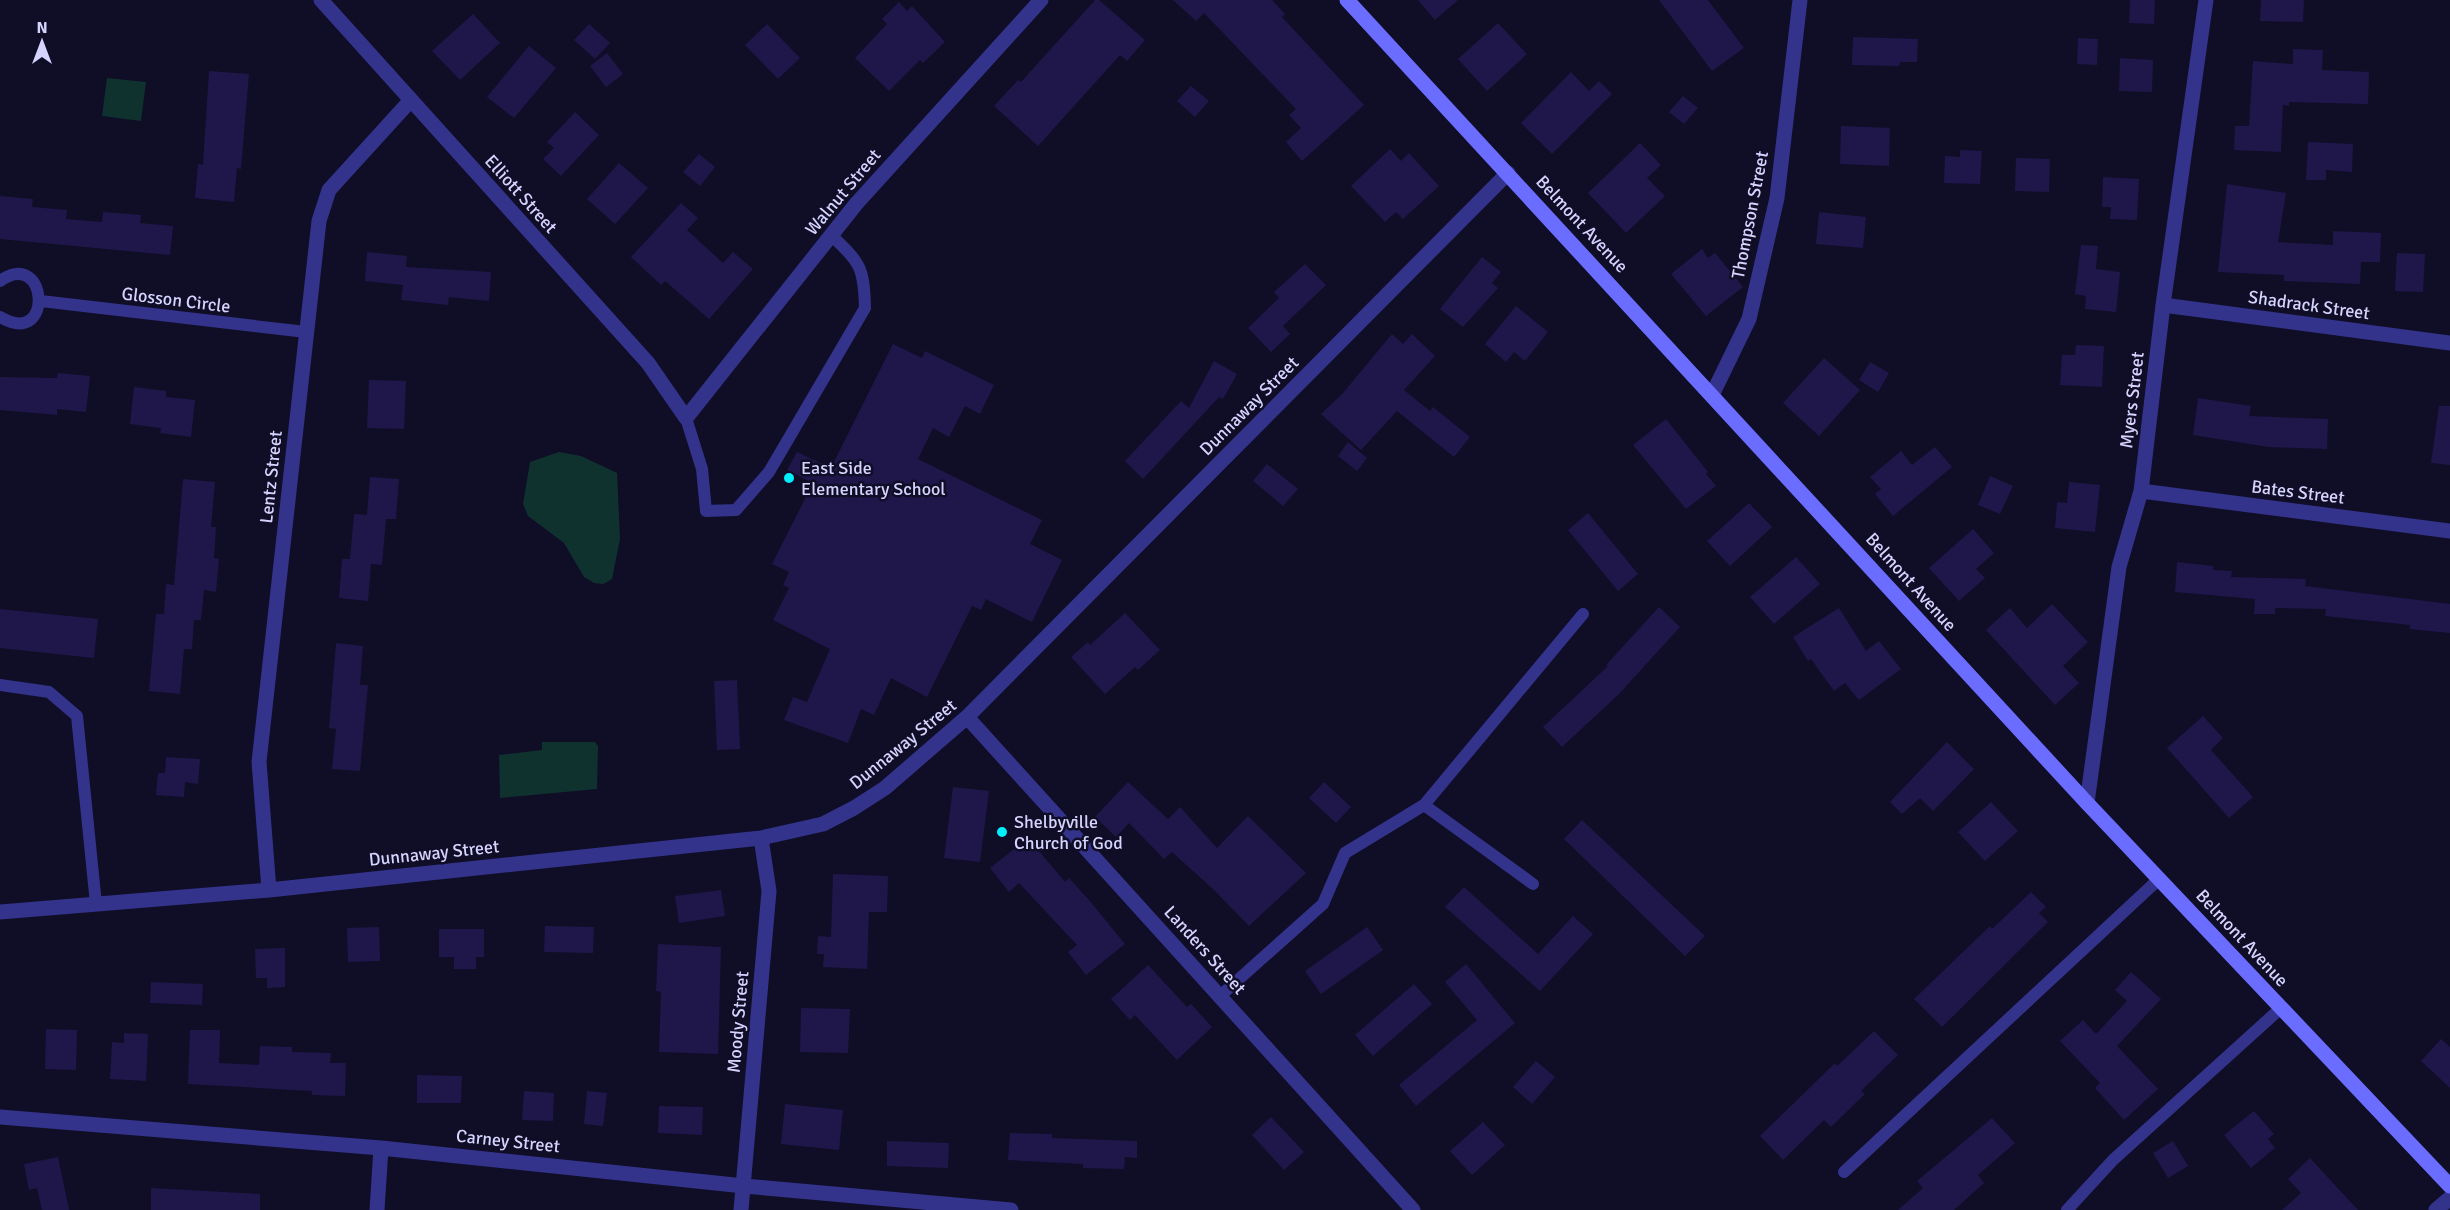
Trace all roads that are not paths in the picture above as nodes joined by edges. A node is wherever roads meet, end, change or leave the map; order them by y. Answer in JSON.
{"nodes":[{"id":1,"x":321,"y":0,"type":"edge"},
{"id":2,"x":1041,"y":0,"type":"edge"},
{"id":3,"x":1347,"y":0,"type":"edge"},
{"id":4,"x":1800,"y":0,"type":"edge"},
{"id":5,"x":2206,"y":0,"type":"edge"},
{"id":6,"x":410,"y":101,"type":"junction"},
{"id":7,"x":1508,"y":173,"type":"junction"},
{"id":8,"x":831,"y":235,"type":"junction"},
{"id":9,"x":0,"y":281,"type":"edge"},
{"id":10,"x":41,"y":301,"type":"junction"},
{"id":11,"x":2163,"y":305,"type":"junction"},
{"id":12,"x":0,"y":317,"type":"edge"},
{"id":13,"x":306,"y":332,"type":"junction"},
{"id":14,"x":2450,"y":343,"type":"edge"},
{"id":15,"x":1713,"y":393,"type":"junction"},
{"id":16,"x":686,"y":418,"type":"junction"},
{"id":17,"x":2141,"y":491,"type":"junction"},
{"id":18,"x":2450,"y":531,"type":"edge"},
{"id":19,"x":1583,"y":614,"type":"dead end"},
{"id":20,"x":0,"y":684,"type":"edge"},
{"id":21,"x":967,"y":717,"type":"junction"},
{"id":22,"x":2087,"y":803,"type":"junction"},
{"id":23,"x":1424,"y":805,"type":"junction"},
{"id":24,"x":761,"y":838,"type":"junction"},
{"id":25,"x":2159,"y":879,"type":"junction"},
{"id":26,"x":1533,"y":884,"type":"dead end"},
{"id":27,"x":269,"y":890,"type":"junction"},
{"id":28,"x":96,"y":904,"type":"junction"},
{"id":29,"x":0,"y":912,"type":"edge"},
{"id":30,"x":1220,"y":996,"type":"junction"},
{"id":31,"x":2282,"y":1008,"type":"junction"},
{"id":32,"x":0,"y":1117,"type":"edge"},
{"id":33,"x":381,"y":1148,"type":"junction"},
{"id":34,"x":1844,"y":1172,"type":"dead end"},
{"id":35,"x":744,"y":1186,"type":"junction"},
{"id":36,"x":2450,"y":1186,"type":"edge"},
{"id":37,"x":2450,"y":1198,"type":"edge"},
{"id":38,"x":377,"y":1210,"type":"edge"},
{"id":39,"x":741,"y":1210,"type":"edge"},
{"id":40,"x":1011,"y":1210,"type":"edge"},
{"id":41,"x":1413,"y":1210,"type":"edge"},
{"id":42,"x":2067,"y":1210,"type":"edge"},
{"id":43,"x":2436,"y":1210,"type":"edge"}],
"edges":[{"from":1,"to":6,"type":"street","name":"Elliott Street"},
{"from":2,"to":8,"type":"street","name":"Walnut Street"},
{"from":3,"to":7,"type":"main road","name":"Belmont Avenue"},
{"from":4,"to":15,"type":"street","name":"Thompson Street"},
{"from":5,"to":11,"type":"street","name":"Myers Street"},
{"from":6,"to":13,"type":"street","name":"Lentz Street"},
{"from":6,"to":16,"type":"street","name":"Elliott Street"},
{"from":7,"to":15,"type":"main road","name":"Belmont Avenue"},
{"from":7,"to":21,"type":"street","name":"Dunnaway Street"},
{"from":8,"to":16,"type":"street","name":"Walnut Street"},
{"from":8,"to":16,"type":"lane"},
{"from":9,"to":10,"type":"lane"},
{"from":10,"to":12,"type":"lane"},
{"from":10,"to":13,"type":"lane","name":"Glosson Circle"},
{"from":11,"to":14,"type":"street","name":"Shadrack Street"},
{"from":11,"to":17,"type":"street","name":"Myers Street"},
{"from":13,"to":27,"type":"street","name":"Lentz Street"},
{"from":15,"to":22,"type":"main road","name":"Belmont Avenue"},
{"from":17,"to":18,"type":"street","name":"Bates Street"},
{"from":17,"to":22,"type":"street","name":"Myers Street"},
{"from":19,"to":23,"type":"lane"},
{"from":20,"to":28,"type":"lane"},
{"from":21,"to":24,"type":"street","name":"Dunnaway Street"},
{"from":21,"to":30,"type":"street","name":"Landers Street"},
{"from":22,"to":25,"type":"main road","name":"Belmont Avenue"},
{"from":23,"to":26,"type":"lane"},
{"from":23,"to":30,"type":"lane"},
{"from":24,"to":27,"type":"street","name":"Dunnaway Street"},
{"from":24,"to":35,"type":"street","name":"Moody Street"},
{"from":25,"to":31,"type":"main road","name":"Belmont Avenue"},
{"from":25,"to":34,"type":"lane"},
{"from":27,"to":28,"type":"street","name":"Dunnaway Street"},
{"from":28,"to":29,"type":"street","name":"Dunnaway Street"},
{"from":30,"to":41,"type":"street","name":"Landers Street"},
{"from":31,"to":36,"type":"main road","name":"Belmont Avenue"},
{"from":31,"to":42,"type":"lane"},
{"from":32,"to":33,"type":"street","name":"Carney Street"},
{"from":33,"to":35,"type":"street","name":"Carney Street"},
{"from":33,"to":38,"type":"street"},
{"from":35,"to":39,"type":"street","name":"Moody Street"},
{"from":35,"to":40,"type":"street","name":"Carney Street"},
{"from":37,"to":43,"type":"street"}]}
